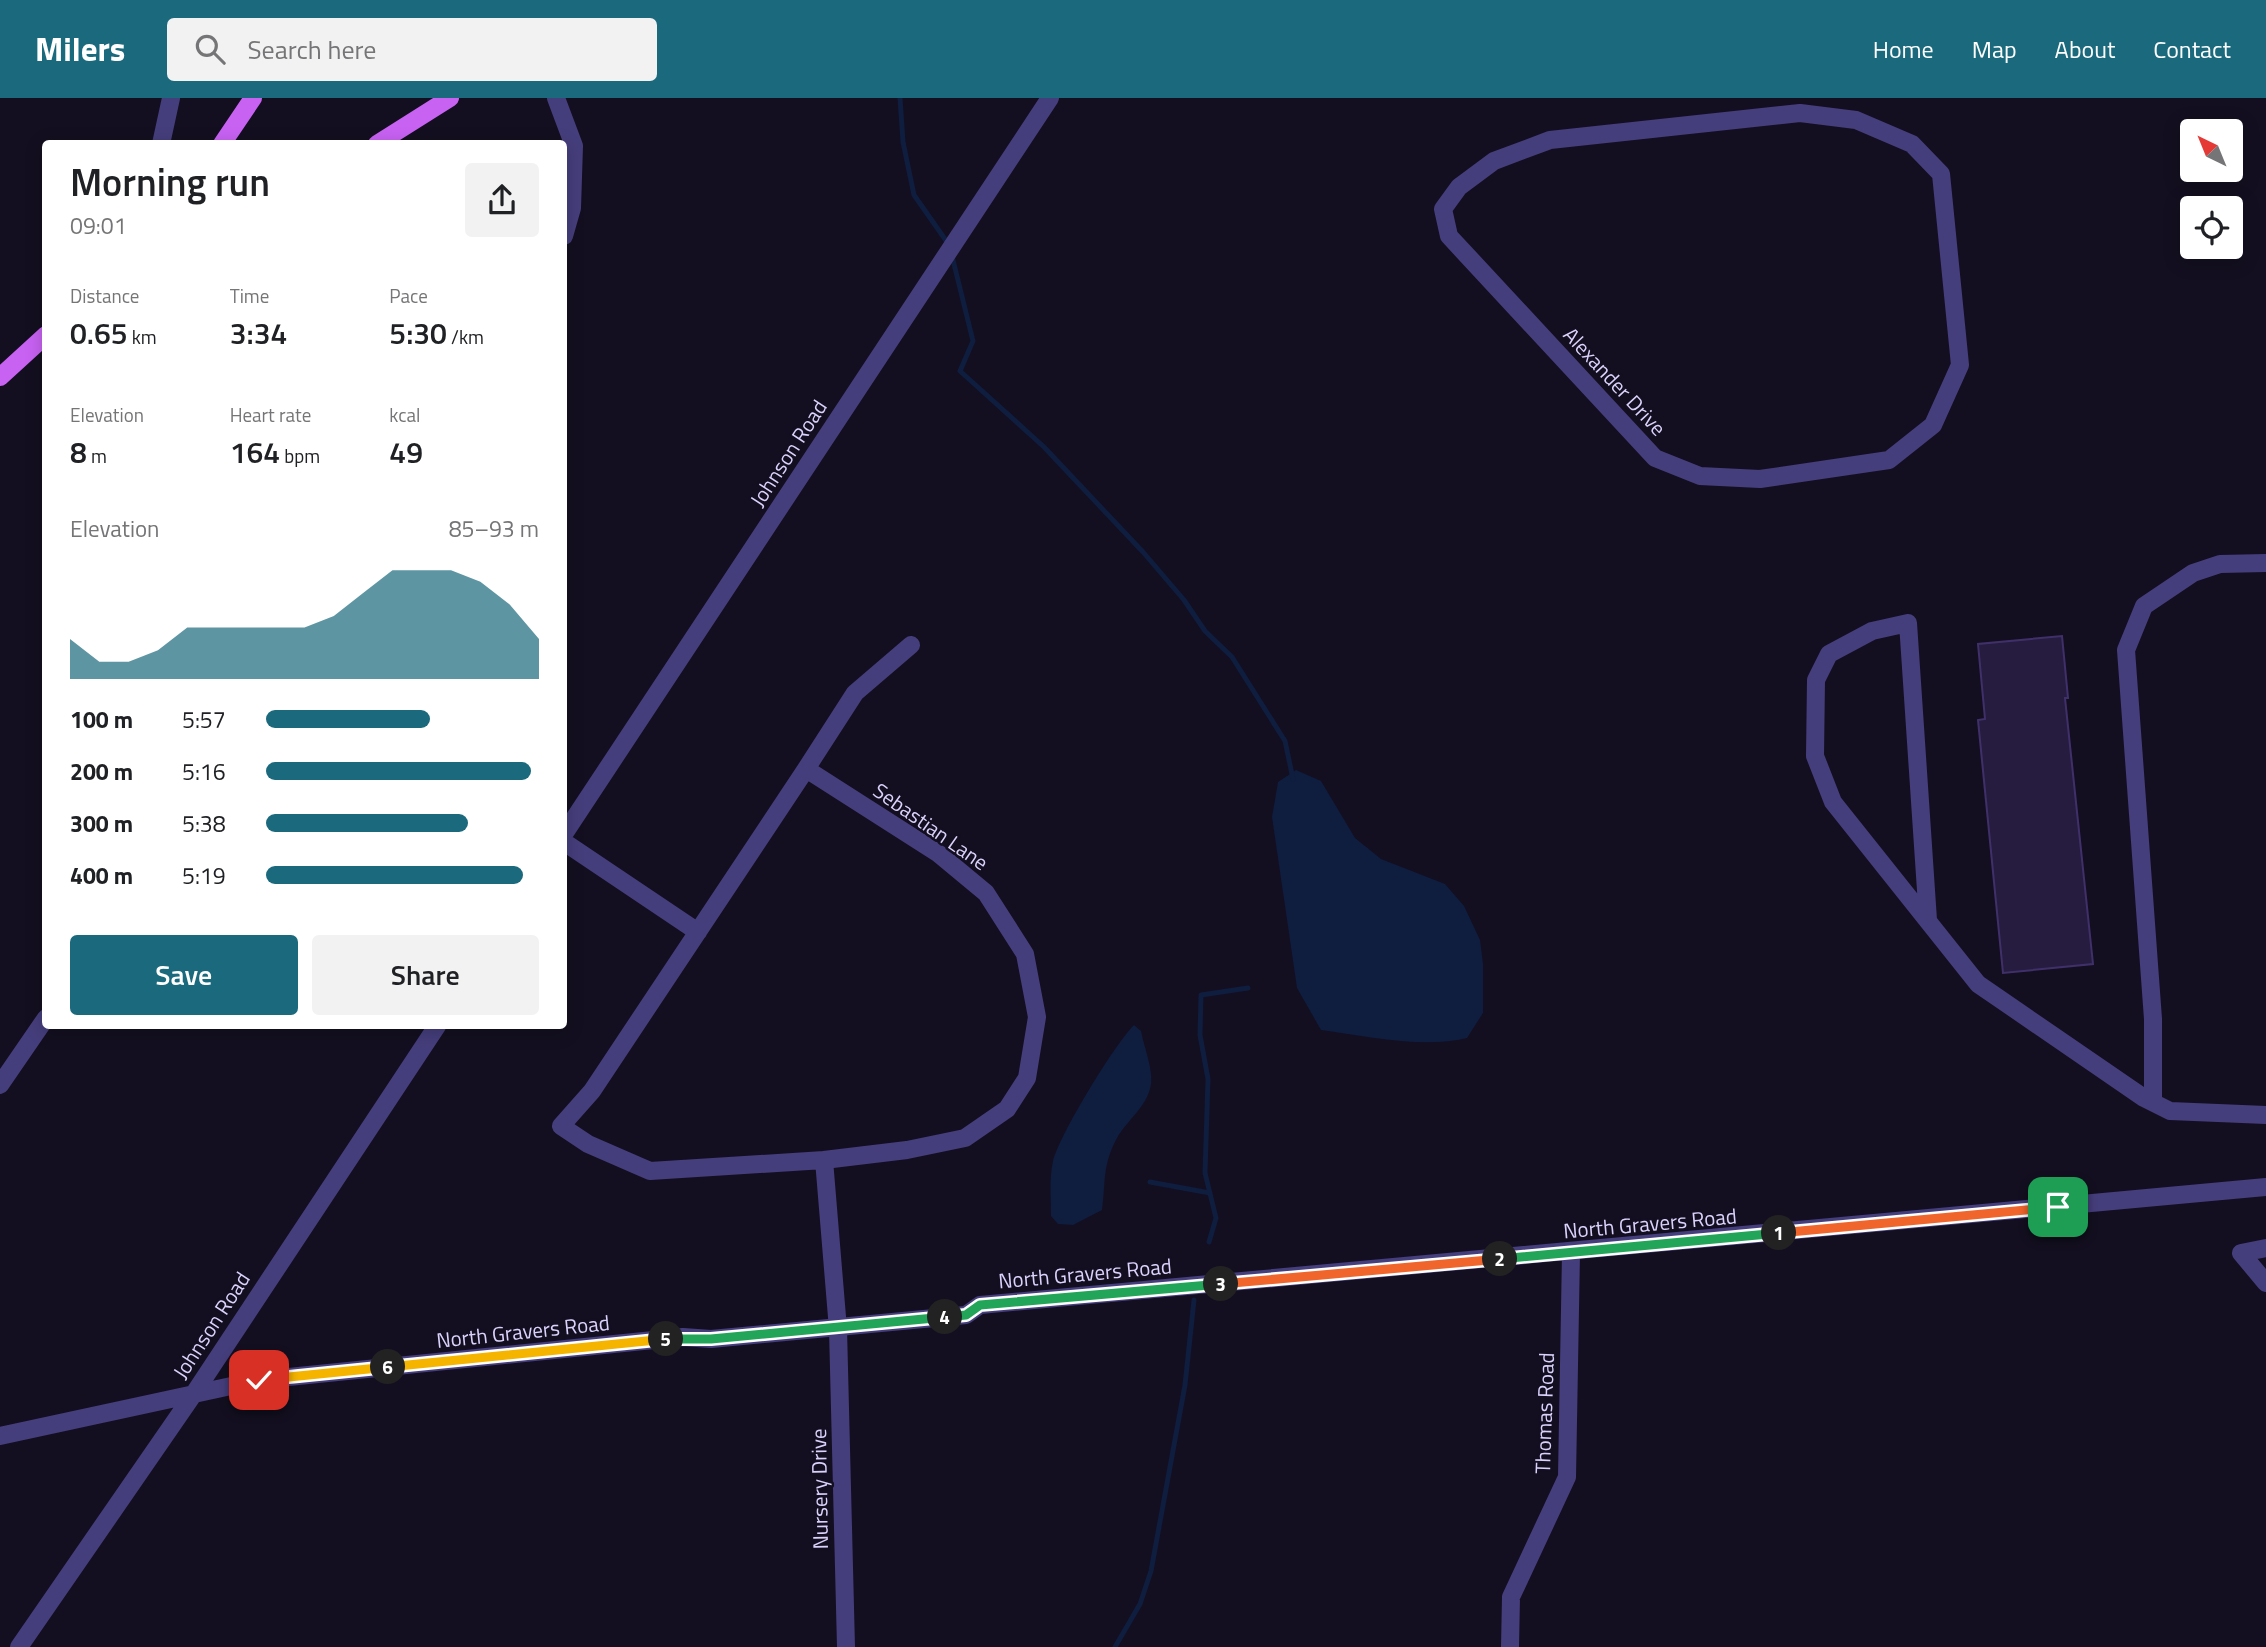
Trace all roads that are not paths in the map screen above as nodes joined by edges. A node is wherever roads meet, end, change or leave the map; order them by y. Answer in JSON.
{"nodes":[{"id":1,"x":171,"y":98,"type":"edge"},
{"id":2,"x":253,"y":98,"type":"edge"},
{"id":3,"x":450,"y":98,"type":"edge"},
{"id":4,"x":556,"y":98,"type":"edge"},
{"id":5,"x":1050,"y":98,"type":"edge"},
{"id":6,"x":1799,"y":105,"type":"edge"},
{"id":7,"x":162,"y":140,"type":"edge"},
{"id":8,"x":225,"y":140,"type":"edge"},
{"id":9,"x":383,"y":140,"type":"edge"},
{"id":10,"x":567,"y":226,"type":"edge"},
{"id":11,"x":42,"y":339,"type":"edge"},
{"id":12,"x":42,"y":352,"type":"edge"},
{"id":13,"x":3,"y":375,"type":"edge"},
{"id":14,"x":2266,"y":564,"type":"edge"},
{"id":15,"x":911,"y":645,"type":"dead end"},
{"id":16,"x":806,"y":769,"type":"junction"},
{"id":17,"x":567,"y":829,"type":"edge"},
{"id":18,"x":567,"y":844,"type":"edge"},
{"id":19,"x":1928,"y":920,"type":"junction"},
{"id":20,"x":698,"y":932,"type":"junction"},
{"id":21,"x":42,"y":1024,"type":"edge"},
{"id":22,"x":435,"y":1029,"type":"edge"},
{"id":23,"x":0,"y":1085,"type":"edge"},
{"id":24,"x":2153,"y":1102,"type":"junction"},
{"id":25,"x":2266,"y":1115,"type":"edge"},
{"id":26,"x":824,"y":1160,"type":"junction"},
{"id":27,"x":2266,"y":1187,"type":"edge"},
{"id":28,"x":2266,"y":1248,"type":"edge"},
{"id":29,"x":1571,"y":1253,"type":"junction"},
{"id":30,"x":2266,"y":1283,"type":"edge"},
{"id":31,"x":838,"y":1329,"type":"junction"},
{"id":32,"x":193,"y":1395,"type":"junction"},
{"id":33,"x":0,"y":1436,"type":"edge"},
{"id":34,"x":19,"y":1647,"type":"edge"},
{"id":35,"x":846,"y":1647,"type":"edge"},
{"id":36,"x":1510,"y":1647,"type":"edge"}],
"edges":[{"from":1,"to":7,"type":"street"},
{"from":2,"to":8,"type":"main road"},
{"from":3,"to":9,"type":"main road"},
{"from":4,"to":10,"type":"street"},
{"from":5,"to":17,"type":"street","name":"Johnson Road"},
{"from":6,"to":6,"type":"street","name":"Alexander Drive"},
{"from":11,"to":13,"type":"main road"},
{"from":12,"to":13,"type":"main road"},
{"from":14,"to":24,"type":"street"},
{"from":15,"to":16,"type":"street","name":"Sebastian Lane"},
{"from":16,"to":20,"type":"street","name":"Sebastian Lane"},
{"from":16,"to":26,"type":"street","name":"Sebastian Lane"},
{"from":18,"to":20,"type":"street"},
{"from":19,"to":19,"type":"street"},
{"from":19,"to":24,"type":"street"},
{"from":20,"to":26,"type":"street","name":"Sebastian Lane"},
{"from":21,"to":23,"type":"street"},
{"from":22,"to":32,"type":"street","name":"Johnson Road"},
{"from":24,"to":25,"type":"street"},
{"from":26,"to":31,"type":"street"},
{"from":27,"to":29,"type":"street","name":"North Gravers Road"},
{"from":28,"to":30,"type":"street"},
{"from":29,"to":31,"type":"street","name":"North Gravers Road"},
{"from":29,"to":36,"type":"street","name":"Thomas Road"},
{"from":31,"to":32,"type":"street","name":"North Gravers Road"},
{"from":31,"to":35,"type":"street","name":"Nursery Drive"},
{"from":32,"to":33,"type":"street","name":"North Gravers Road"},
{"from":32,"to":34,"type":"street","name":"Johnson Road"}]}
